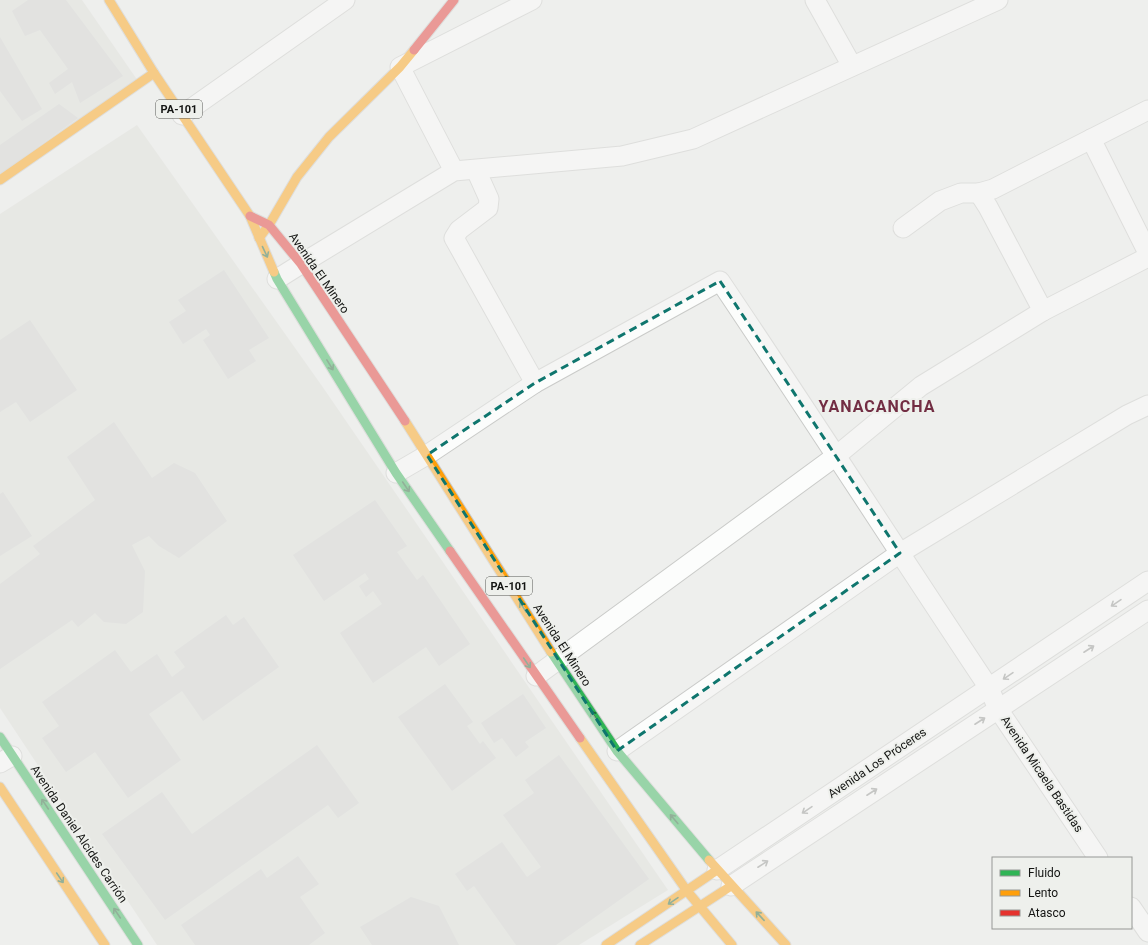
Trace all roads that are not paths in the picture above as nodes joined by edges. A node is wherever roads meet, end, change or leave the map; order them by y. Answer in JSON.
{"nodes":[{"id":1,"x":110,"y":0,"type":"edge"},
{"id":2,"x":344,"y":0,"type":"edge"},
{"id":3,"x":454,"y":0,"type":"edge"},
{"id":4,"x":532,"y":0,"type":"edge"},
{"id":5,"x":815,"y":0,"type":"edge"},
{"id":6,"x":998,"y":0,"type":"edge"},
{"id":7,"x":852,"y":66,"type":"junction"},
{"id":8,"x":400,"y":67,"type":"junction"},
{"id":9,"x":154,"y":72,"type":"junction"},
{"id":10,"x":1148,"y":110,"type":"edge"},
{"id":11,"x":182,"y":114,"type":"junction"},
{"id":12,"x":1091,"y":139,"type":"junction"},
{"id":13,"x":476,"y":170,"type":"junction"},
{"id":14,"x":454,"y":172,"type":"junction"},
{"id":15,"x":0,"y":180,"type":"edge"},
{"id":16,"x":979,"y":193,"type":"junction"},
{"id":17,"x":250,"y":216,"type":"junction"},
{"id":18,"x":269,"y":225,"type":"junction"},
{"id":19,"x":903,"y":228,"type":"dead end"},
{"id":20,"x":258,"y":238,"type":"junction"},
{"id":21,"x":1148,"y":253,"type":"edge"},
{"id":22,"x":1148,"y":257,"type":"edge"},
{"id":23,"x":301,"y":264,"type":"junction"},
{"id":24,"x":277,"y":279,"type":"junction"},
{"id":25,"x":1043,"y":310,"type":"junction"},
{"id":26,"x":535,"y":383,"type":"junction"},
{"id":27,"x":1148,"y":405,"type":"edge"},
{"id":28,"x":427,"y":455,"type":"junction"},
{"id":29,"x":836,"y":456,"type":"junction"},
{"id":30,"x":396,"y":473,"type":"junction"},
{"id":31,"x":900,"y":553,"type":"junction"},
{"id":32,"x":1148,"y":581,"type":"edge"},
{"id":33,"x":1148,"y":610,"type":"edge"},
{"id":34,"x":557,"y":662,"type":"junction"},
{"id":35,"x":536,"y":676,"type":"junction"},
{"id":36,"x":989,"y":688,"type":"junction"},
{"id":37,"x":998,"y":709,"type":"junction"},
{"id":38,"x":0,"y":737,"type":"edge"},
{"id":39,"x":617,"y":751,"type":"junction"},
{"id":40,"x":6,"y":760,"type":"edge"},
{"id":41,"x":0,"y":787,"type":"edge"},
{"id":42,"x":1097,"y":857,"type":"edge"},
{"id":43,"x":717,"y":870,"type":"junction"},
{"id":44,"x":731,"y":886,"type":"junction"},
{"id":45,"x":687,"y":891,"type":"junction"},
{"id":46,"x":699,"y":907,"type":"junction"},
{"id":47,"x":1132,"y":908,"type":"edge"},
{"id":48,"x":1148,"y":932,"type":"edge"},
{"id":49,"x":105,"y":945,"type":"edge"},
{"id":50,"x":138,"y":945,"type":"edge"},
{"id":51,"x":606,"y":945,"type":"edge"},
{"id":52,"x":640,"y":945,"type":"edge"},
{"id":53,"x":732,"y":945,"type":"edge"},
{"id":54,"x":786,"y":945,"type":"edge"}],
"edges":[{"from":1,"to":9,"type":"main road","number":"PA-101"},
{"from":2,"to":11,"type":"street"},
{"from":3,"to":8,"type":"main road"},
{"from":4,"to":8,"type":"street"},
{"from":5,"to":7,"type":"street"},
{"from":6,"to":7,"type":"street"},
{"from":7,"to":13,"type":"street"},
{"from":8,"to":14,"type":"street"},
{"from":8,"to":18,"type":"main road"},
{"from":9,"to":11,"type":"main road","number":"PA-101"},
{"from":9,"to":15,"type":"main road"},
{"from":10,"to":12,"type":"street"},
{"from":11,"to":17,"type":"main road","number":"PA-101"},
{"from":12,"to":16,"type":"street"},
{"from":12,"to":21,"type":"street"},
{"from":13,"to":14,"type":"street"},
{"from":13,"to":26,"type":"street"},
{"from":14,"to":23,"type":"street"},
{"from":16,"to":19,"type":"street"},
{"from":16,"to":25,"type":"street"},
{"from":17,"to":18,"type":"main road","name":"Avenida El Minero","number":"PA-101"},
{"from":17,"to":20,"type":"main road","number":"PA-101"},
{"from":18,"to":20,"type":"main road"},
{"from":18,"to":23,"type":"main road","name":"Avenida El Minero","number":"PA-101"},
{"from":20,"to":24,"type":"main road","number":"PA-101","one_way":true},
{"from":22,"to":25,"type":"street"},
{"from":23,"to":24,"type":"street"},
{"from":23,"to":28,"type":"main road","name":"Avenida El Minero","number":"PA-101"},
{"from":24,"to":30,"type":"main road","number":"PA-101","one_way":true},
{"from":25,"to":29,"type":"street"},
{"from":26,"to":28,"type":"street"},
{"from":26,"to":29,"type":"street","name":"Avenida Micaela Bastidas"},
{"from":27,"to":31,"type":"street"},
{"from":28,"to":30,"type":"street"},
{"from":34,"to":28,"type":"main road","name":"Avenida El Minero","number":"PA-101","one_way":true},
{"from":29,"to":31,"type":"street","name":"Avenida Micaela Bastidas"},
{"from":29,"to":34,"type":"street"},
{"from":30,"to":35,"type":"main road","number":"PA-101","one_way":true},
{"from":31,"to":36,"type":"street","name":"Avenida Micaela Bastidas"},
{"from":31,"to":39,"type":"street"},
{"from":32,"to":36,"type":"street","name":"Avenida Los Próceres","one_way":true},
{"from":37,"to":33,"type":"street","name":"Avenida Los Próceres","one_way":true},
{"from":34,"to":35,"type":"street"},
{"from":39,"to":34,"type":"main road","name":"Avenida El Minero","number":"PA-101","one_way":true},
{"from":35,"to":45,"type":"main road","number":"PA-101"},
{"from":36,"to":37,"type":"street","name":"Avenida Micaela Bastidas"},
{"from":36,"to":43,"type":"street","name":"Avenida Los Próceres","one_way":true},
{"from":37,"to":42,"type":"street","name":"Avenida Micaela Bastidas"},
{"from":44,"to":37,"type":"street","name":"Avenida Los Próceres","one_way":true},
{"from":38,"to":40,"type":"main road","name":"Avenida Daniel Alcides Carrión"},
{"from":43,"to":39,"type":"main road","name":"Avenida El Minero","number":"PA-101","one_way":true},
{"from":50,"to":40,"type":"main road","name":"Avenida Daniel Alcides Carrión","one_way":true},
{"from":41,"to":49,"type":"main road","one_way":true},
{"from":43,"to":44,"type":"main road","name":"Avenida El Minero","number":"PA-101"},
{"from":43,"to":45,"type":"main road","name":"Avenida Los Próceres"},
{"from":44,"to":46,"type":"main road","name":"Avenida Los Próceres"},
{"from":54,"to":44,"type":"main road","name":"Avenida El Minero","number":"PA-101","one_way":true},
{"from":45,"to":46,"type":"main road","number":"PA-101"},
{"from":45,"to":51,"type":"main road","name":"Avenida Los Próceres","one_way":true},
{"from":46,"to":52,"type":"main road","name":"Avenida Los Próceres"},
{"from":46,"to":53,"type":"main road","number":"PA-101"},
{"from":47,"to":48,"type":"street"}]}
